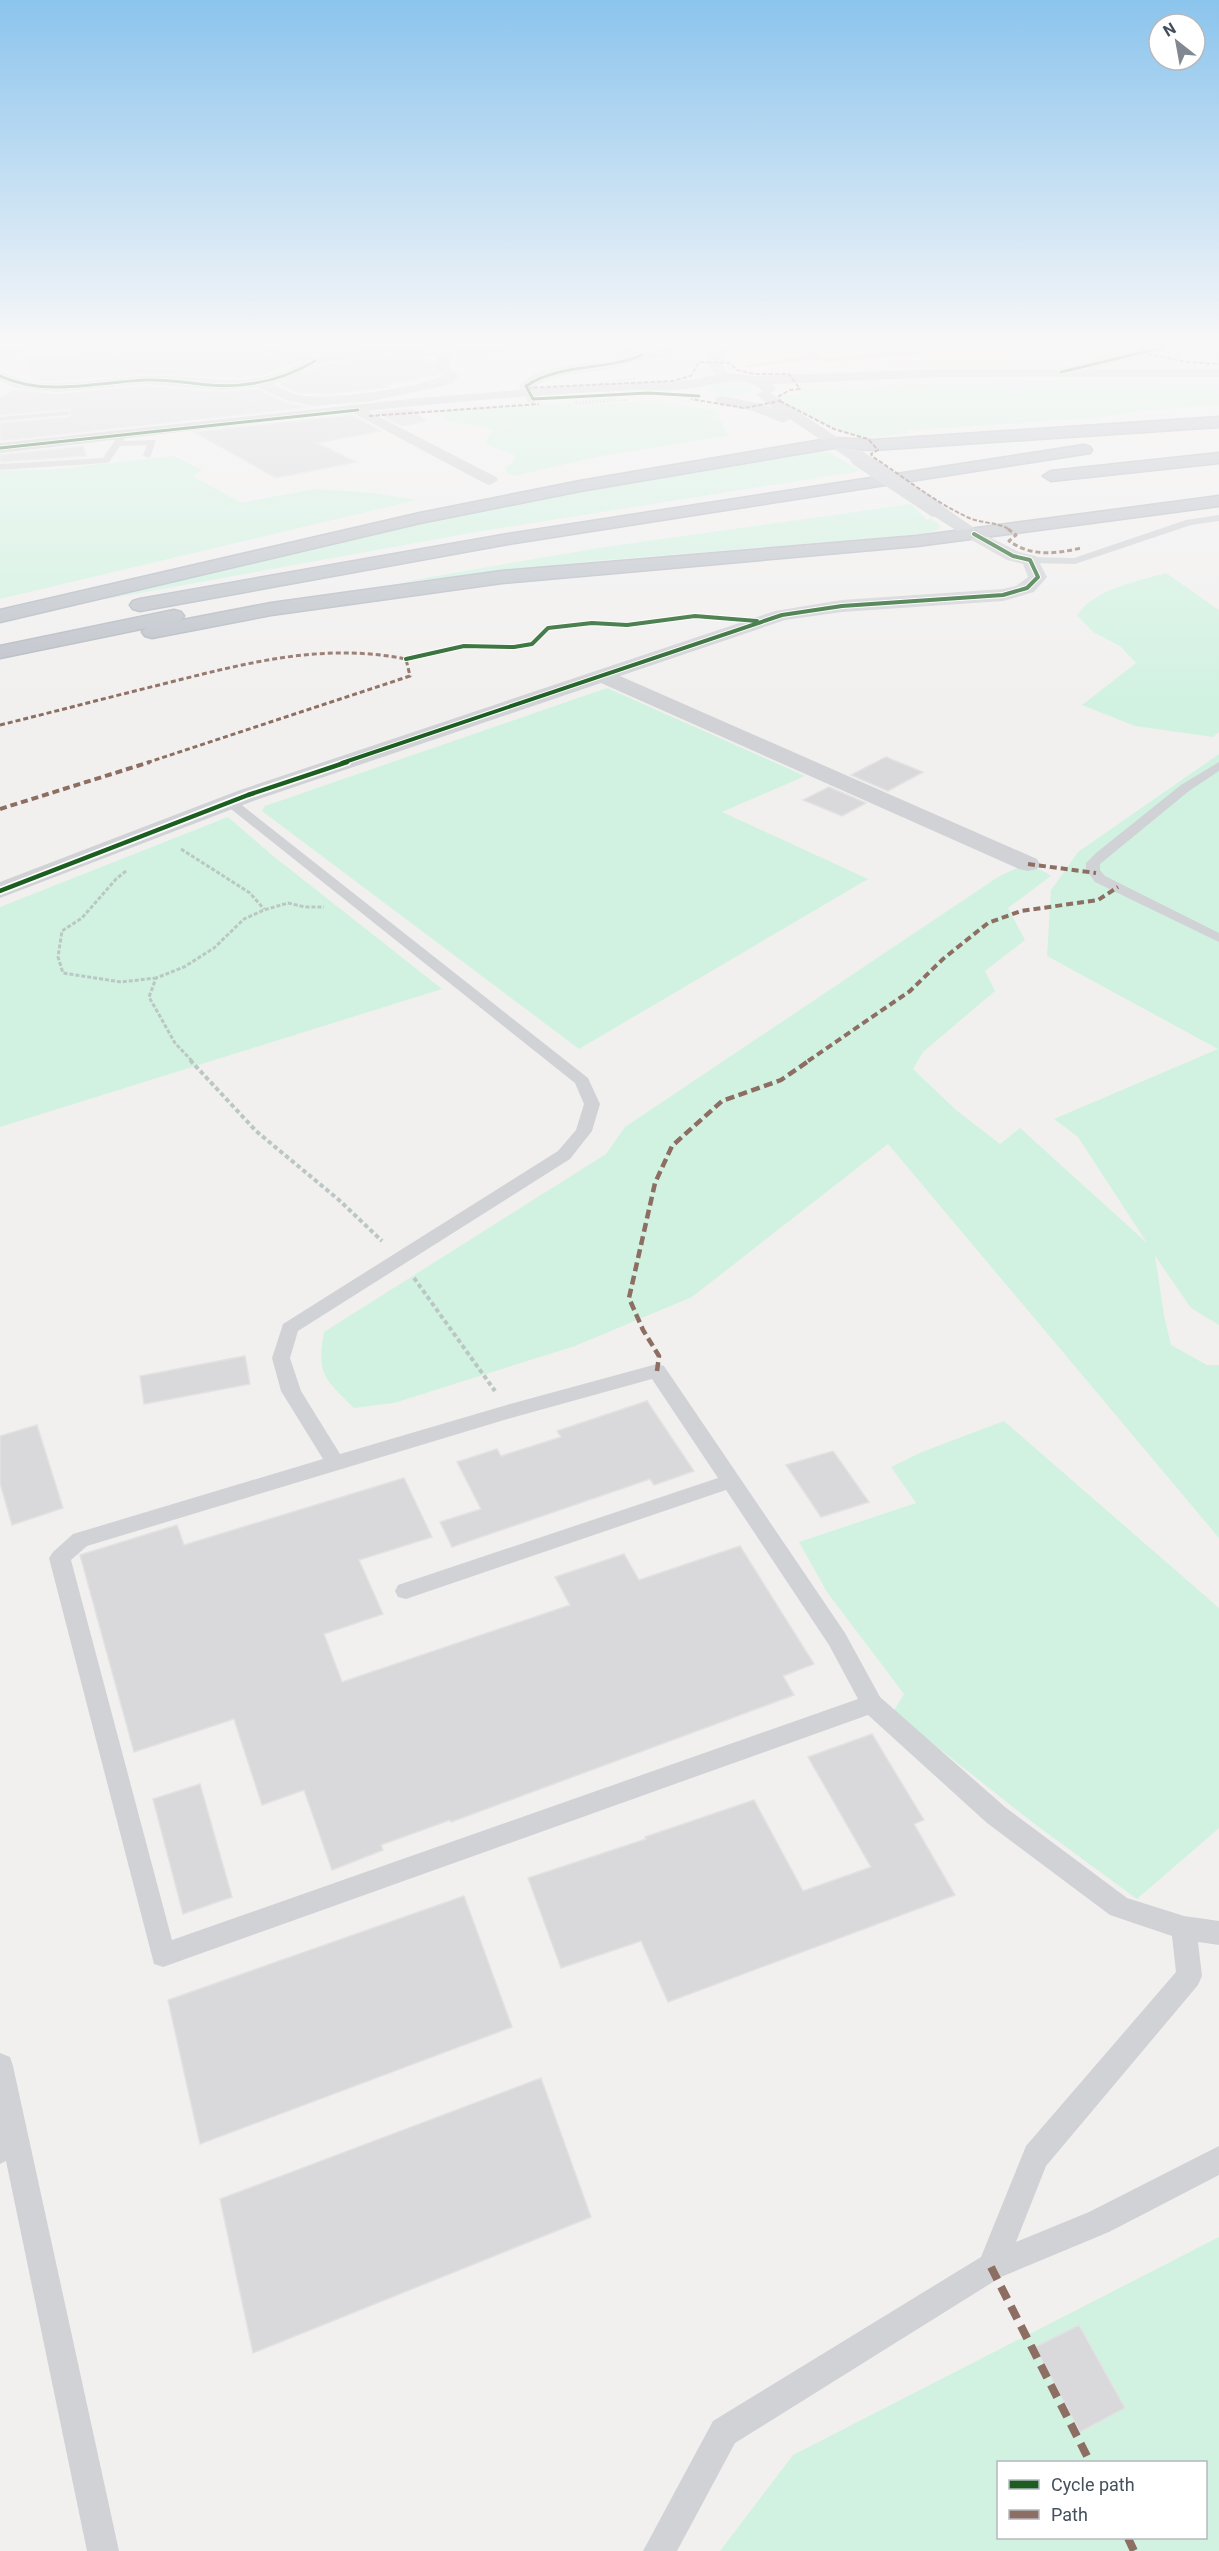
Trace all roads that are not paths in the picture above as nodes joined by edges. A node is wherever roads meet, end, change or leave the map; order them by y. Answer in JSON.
{"nodes":[{"id":1,"x":464,"y":466,"type":"edge"},
{"id":2,"x":697,"y":466,"type":"edge"},
{"id":3,"x":870,"y":466,"type":"edge"},
{"id":4,"x":980,"y":466,"type":"edge"},
{"id":5,"x":1028,"y":466,"type":"edge"},
{"id":6,"x":1142,"y":466,"type":"edge"},
{"id":7,"x":1037,"y":477,"type":"dead end"},
{"id":8,"x":490,"y":480,"type":"dead end"},
{"id":9,"x":960,"y":487,"type":"dead end"},
{"id":10,"x":1219,"y":501,"type":"edge"},
{"id":11,"x":689,"y":510,"type":"junction"},
{"id":12,"x":1219,"y":518,"type":"edge"},
{"id":13,"x":974,"y":534,"type":"junction"},
{"id":14,"x":1030,"y":560,"type":"junction"},
{"id":15,"x":377,"y":594,"type":"junction"},
{"id":16,"x":0,"y":616,"type":"edge"},
{"id":17,"x":55,"y":622,"type":"dead end"},
{"id":18,"x":33,"y":627,"type":"dead end"},
{"id":19,"x":0,"y":633,"type":"edge"},
{"id":20,"x":0,"y":652,"type":"edge"},
{"id":21,"x":0,"y":662,"type":"edge"},
{"id":22,"x":0,"y":669,"type":"edge"},
{"id":23,"x":603,"y":676,"type":"junction"},
{"id":24,"x":1219,"y":766,"type":"edge"},
{"id":25,"x":230,"y":802,"type":"junction"},
{"id":26,"x":1028,"y":864,"type":"dead end"},
{"id":27,"x":0,"y":891,"type":"edge"},
{"id":28,"x":1219,"y":938,"type":"edge"},
{"id":29,"x":334,"y":1463,"type":"junction"},
{"id":30,"x":731,"y":1481,"type":"junction"},
{"id":31,"x":406,"y":1591,"type":"dead end"},
{"id":32,"x":872,"y":1704,"type":"junction"},
{"id":33,"x":1184,"y":1928,"type":"junction"},
{"id":34,"x":1219,"y":1933,"type":"edge"},
{"id":35,"x":0,"y":2066,"type":"edge"},
{"id":36,"x":8,"y":2147,"type":"edge"},
{"id":37,"x":1219,"y":2160,"type":"edge"},
{"id":38,"x":991,"y":2267,"type":"junction"},
{"id":39,"x":103,"y":2551,"type":"edge"},
{"id":40,"x":659,"y":2551,"type":"edge"}],
"edges":[{"from":1,"to":8,"type":"street"},
{"from":2,"to":16,"type":"highway"},
{"from":3,"to":13,"type":"main road","bridge":true},
{"from":4,"to":11,"type":"highway"},
{"from":5,"to":11,"type":"highway"},
{"from":6,"to":7,"type":"highway"},
{"from":9,"to":20,"type":"highway"},
{"from":10,"to":13,"type":"highway"},
{"from":11,"to":17,"type":"highway"},
{"from":12,"to":14,"type":"lane"},
{"from":13,"to":14,"type":"street"},
{"from":13,"to":15,"type":"highway"},
{"from":14,"to":23,"type":"street"},
{"from":15,"to":21,"type":"highway"},
{"from":15,"to":22,"type":"highway"},
{"from":18,"to":19,"type":"highway"},
{"from":23,"to":25,"type":"street"},
{"from":23,"to":26,"type":"street"},
{"from":24,"to":28,"type":"lane"},
{"from":25,"to":27,"type":"street"},
{"from":25,"to":29,"type":"lane"},
{"from":29,"to":30,"type":"lane"},
{"from":29,"to":32,"type":"lane"},
{"from":30,"to":31,"type":"lane"},
{"from":30,"to":32,"type":"lane"},
{"from":32,"to":33,"type":"lane"},
{"from":33,"to":34,"type":"lane"},
{"from":33,"to":38,"type":"lane"},
{"from":35,"to":36,"type":"lane"},
{"from":36,"to":39,"type":"lane"},
{"from":37,"to":38,"type":"lane"},
{"from":38,"to":40,"type":"lane"}]}
